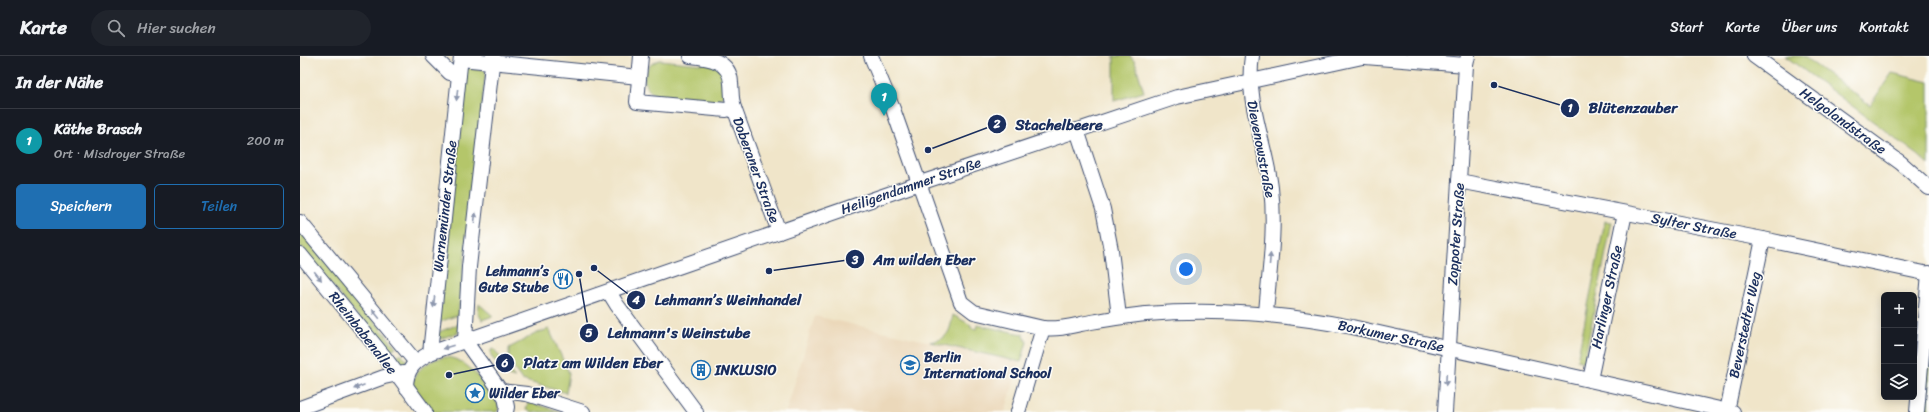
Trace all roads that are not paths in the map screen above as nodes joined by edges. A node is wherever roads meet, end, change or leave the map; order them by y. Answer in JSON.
{"nodes":[{"id":1,"x":433,"y":56,"type":"edge"},
{"id":2,"x":641,"y":56,"type":"edge"},
{"id":3,"x":690,"y":56,"type":"edge"},
{"id":4,"x":871,"y":56,"type":"edge"},
{"id":5,"x":1252,"y":56,"type":"edge"},
{"id":6,"x":1366,"y":56,"type":"edge"},
{"id":7,"x":1754,"y":56,"type":"edge"},
{"id":8,"x":461,"y":57,"type":"edge"},
{"id":9,"x":493,"y":59,"type":"edge"},
{"id":10,"x":1467,"y":60,"type":"edge"},
{"id":11,"x":459,"y":74,"type":"junction"},
{"id":12,"x":639,"y":77,"type":"junction"},
{"id":13,"x":1250,"y":81,"type":"junction"},
{"id":14,"x":734,"y":108,"type":"junction"},
{"id":15,"x":1077,"y":130,"type":"junction"},
{"id":16,"x":1459,"y":182,"type":"junction"},
{"id":17,"x":920,"y":183,"type":"junction"},
{"id":18,"x":1929,"y":188,"type":"edge"},
{"id":19,"x":1625,"y":213,"type":"junction"},
{"id":20,"x":300,"y":222,"type":"edge"},
{"id":21,"x":779,"y":232,"type":"junction"},
{"id":22,"x":1763,"y":239,"type":"junction"},
{"id":23,"x":300,"y":254,"type":"edge"},
{"id":24,"x":1929,"y":274,"type":"edge"},
{"id":25,"x":609,"y":292,"type":"junction"},
{"id":26,"x":1266,"y":313,"type":"junction"},
{"id":27,"x":1119,"y":317,"type":"junction"},
{"id":28,"x":1043,"y":328,"type":"junction"},
{"id":29,"x":465,"y":342,"type":"junction"},
{"id":30,"x":1448,"y":348,"type":"junction"},
{"id":31,"x":430,"y":353,"type":"junction"},
{"id":32,"x":407,"y":369,"type":"junction"},
{"id":33,"x":1590,"y":380,"type":"junction"},
{"id":34,"x":501,"y":391,"type":"junction"},
{"id":35,"x":300,"y":408,"type":"edge"},
{"id":36,"x":1730,"y":411,"type":"edge"},
{"id":37,"x":425,"y":412,"type":"edge"},
{"id":38,"x":507,"y":412,"type":"edge"},
{"id":39,"x":583,"y":412,"type":"edge"},
{"id":40,"x":696,"y":412,"type":"edge"},
{"id":41,"x":1018,"y":412,"type":"edge"},
{"id":42,"x":1445,"y":412,"type":"edge"},
{"id":43,"x":1917,"y":412,"type":"edge"}],
"edges":[{"from":1,"to":11,"type":"street"},
{"from":2,"to":12,"type":"street"},
{"from":3,"to":14,"type":"street","name":"Doberaner Straße"},
{"from":4,"to":17,"type":"street","name":"Borkumer Straße"},
{"from":5,"to":13,"type":"street","name":"Dievenowstraße"},
{"from":6,"to":10,"type":"street","name":"Heiligendammer Straße"},
{"from":6,"to":13,"type":"street","name":"Heiligendammer Straße"},
{"from":7,"to":18,"type":"street","name":"Helgolandstraße"},
{"from":8,"to":9,"type":"street","name":"Warnemünder Straße"},
{"from":8,"to":11,"type":"street","name":"Warnemünder Straße"},
{"from":9,"to":12,"type":"street"},
{"from":29,"to":9,"type":"street","one_way":true},
{"from":10,"to":16,"type":"street","name":"Zoppoter Straße"},
{"from":11,"to":31,"type":"street","name":"Warnemünder Straße","one_way":true},
{"from":12,"to":14,"type":"street"},
{"from":13,"to":15,"type":"street","name":"Heiligendammer Straße"},
{"from":26,"to":13,"type":"street","name":"Dievenowstraße","one_way":true},
{"from":14,"to":21,"type":"street","name":"Doberaner Straße"},
{"from":15,"to":17,"type":"street","name":"Heiligendammer Straße"},
{"from":15,"to":27,"type":"street"},
{"from":16,"to":19,"type":"street","name":"Sylter Straße"},
{"from":16,"to":30,"type":"street","name":"Zoppoter Straße"},
{"from":17,"to":21,"type":"street","name":"Heiligendammer Straße"},
{"from":17,"to":28,"type":"street","name":"Borkumer Straße"},
{"from":19,"to":22,"type":"street","name":"Sylter Straße"},
{"from":19,"to":33,"type":"street","name":"Harlinger Straße"},
{"from":32,"to":20,"type":"street","name":"Rheinbabenallee","one_way":true},
{"from":21,"to":25,"type":"street","name":"Heiligendammer Straße"},
{"from":22,"to":24,"type":"street","name":"Sylter Straße"},
{"from":22,"to":36,"type":"street","name":"Beverstedter Weg"},
{"from":23,"to":32,"type":"street","name":"Rheinbabenallee","one_way":true},
{"from":24,"to":43,"type":"street"},
{"from":25,"to":29,"type":"street","name":"Heiligendammer Straße"},
{"from":25,"to":40,"type":"street"},
{"from":26,"to":27,"type":"street","name":"Borkumer Straße"},
{"from":26,"to":30,"type":"street","name":"Borkumer Straße"},
{"from":27,"to":28,"type":"street","name":"Borkumer Straße"},
{"from":28,"to":41,"type":"street"},
{"from":29,"to":31,"type":"street","name":"Heiligendammer Straße","one_way":true},
{"from":29,"to":34,"type":"street"},
{"from":30,"to":33,"type":"street","name":"Borkumer Straße"},
{"from":30,"to":42,"type":"street","name":"Zoppoter Straße","one_way":true},
{"from":31,"to":32,"type":"street","name":"Heiligendammer Straße"},
{"from":32,"to":35,"type":"street","name":"Heiligendammer Straße","one_way":true},
{"from":32,"to":37,"type":"street","name":"Rheinbabenallee"},
{"from":33,"to":36,"type":"street","name":"Borkumer Straße"},
{"from":34,"to":38,"type":"street"},
{"from":34,"to":39,"type":"street"}]}
